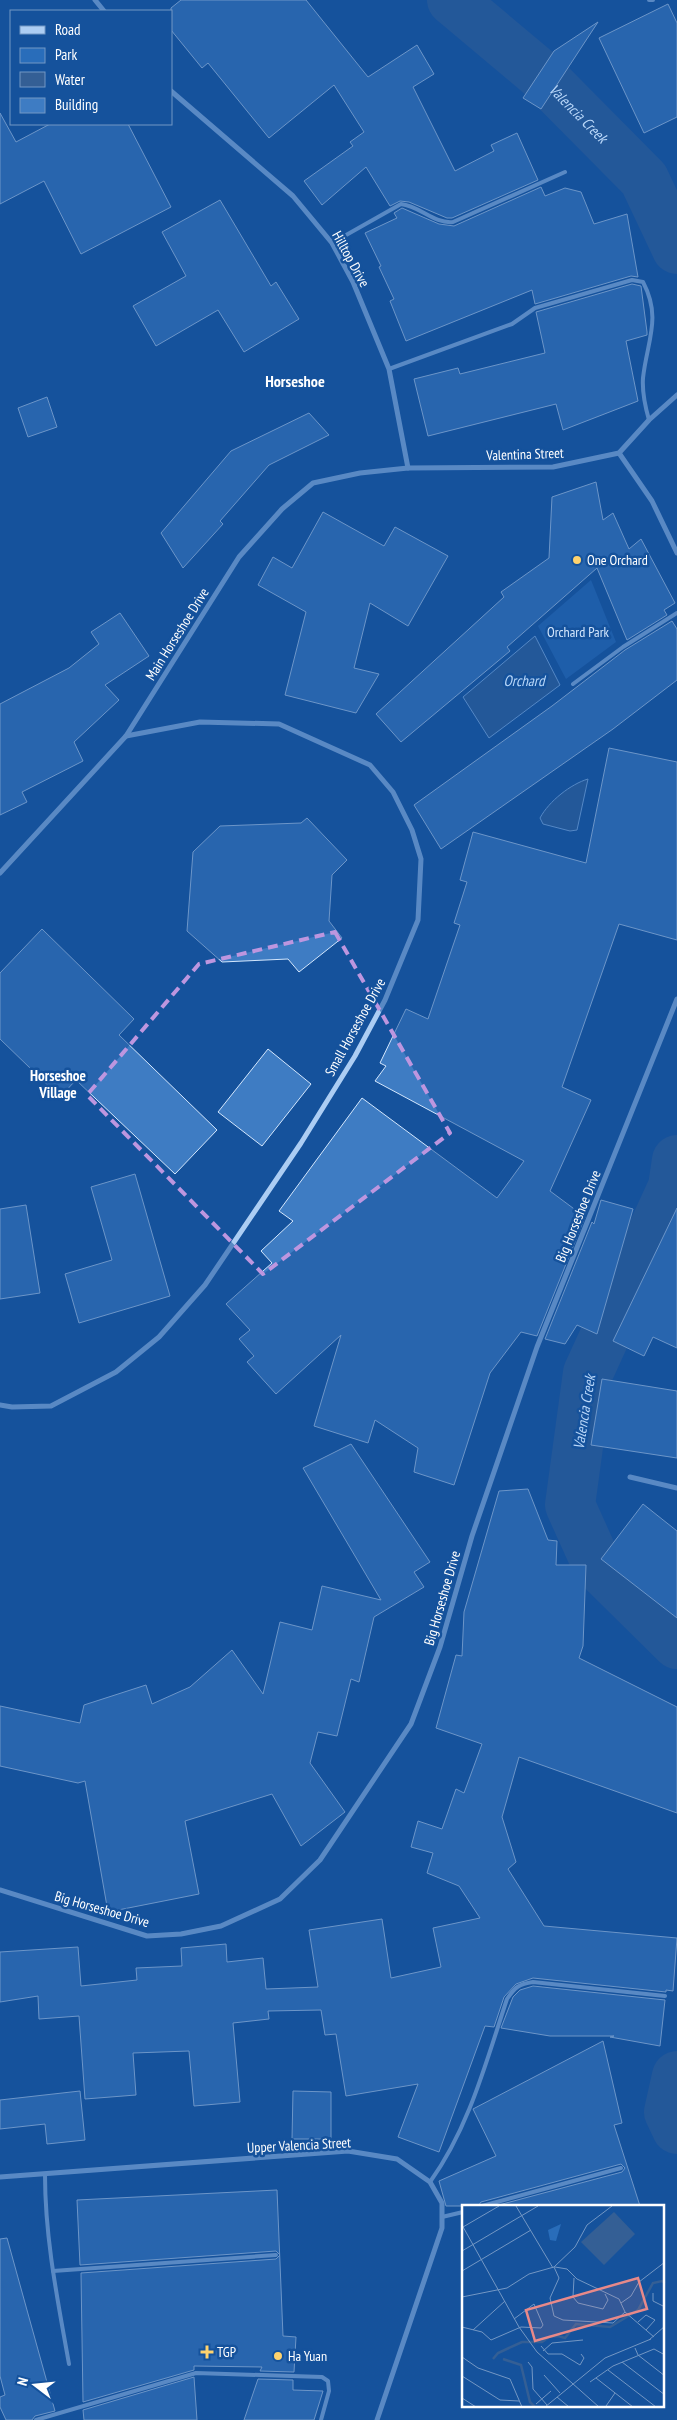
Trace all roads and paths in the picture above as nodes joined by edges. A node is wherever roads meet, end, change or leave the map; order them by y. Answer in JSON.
{"nodes":[{"id":1,"x":95,"y":0,"type":"edge"},
{"id":2,"x":649,"y":0,"type":"edge"},
{"id":3,"x":653,"y":0,"type":"edge"},
{"id":4,"x":103,"y":10,"type":"edge"},
{"id":5,"x":172,"y":92,"type":"edge"},
{"id":6,"x":565,"y":172,"type":"dead end"},
{"id":7,"x":332,"y":243,"type":"junction"},
{"id":8,"x":389,"y":369,"type":"junction"},
{"id":9,"x":677,"y":394,"type":"edge"},
{"id":10,"x":648,"y":420,"type":"junction"},
{"id":11,"x":619,"y":453,"type":"junction"},
{"id":12,"x":408,"y":468,"type":"junction"},
{"id":13,"x":677,"y":553,"type":"edge"},
{"id":14,"x":677,"y":613,"type":"edge"},
{"id":15,"x":573,"y":684,"type":"dead end"},
{"id":16,"x":126,"y":736,"type":"junction"},
{"id":17,"x":0,"y":873,"type":"edge"},
{"id":18,"x":677,"y":999,"type":"edge"},
{"id":19,"x":0,"y":1404,"type":"edge"},
{"id":20,"x":630,"y":1477,"type":"dead end"},
{"id":21,"x":677,"y":1488,"type":"edge"},
{"id":22,"x":0,"y":1890,"type":"edge"},
{"id":23,"x":665,"y":1996,"type":"dead end"},
{"id":24,"x":622,"y":2168,"type":"dead end"},
{"id":25,"x":45,"y":2175,"type":"junction"},
{"id":26,"x":0,"y":2177,"type":"edge"},
{"id":27,"x":430,"y":2182,"type":"junction"},
{"id":28,"x":486,"y":2205,"type":"edge"},
{"id":29,"x":462,"y":2212,"type":"edge"},
{"id":30,"x":442,"y":2218,"type":"junction"},
{"id":31,"x":276,"y":2255,"type":"dead end"},
{"id":32,"x":53,"y":2271,"type":"junction"},
{"id":33,"x":69,"y":2364,"type":"dead end"},
{"id":34,"x":36,"y":2420,"type":"edge"},
{"id":35,"x":321,"y":2420,"type":"edge"},
{"id":36,"x":377,"y":2420,"type":"edge"}],
"edges":[{"from":1,"to":4,"type":"street"},
{"from":2,"to":3,"type":"lane"},
{"from":5,"to":7,"type":"street","name":"Hilltop Drive"},
{"from":6,"to":7,"type":"lane"},
{"from":7,"to":8,"type":"street","name":"Hilltop Drive"},
{"from":8,"to":10,"type":"lane"},
{"from":8,"to":12,"type":"street","name":"Hilltop Drive"},
{"from":9,"to":10,"type":"street"},
{"from":10,"to":11,"type":"street"},
{"from":11,"to":12,"type":"street","name":"Valentina Street"},
{"from":11,"to":13,"type":"street"},
{"from":12,"to":16,"type":"street","name":"Main Horseshoe Drive"},
{"from":14,"to":15,"type":"lane"},
{"from":16,"to":17,"type":"street","name":"Main Horseshoe Drive"},
{"from":16,"to":19,"type":"street","name":"Small Horseshoe Drive"},
{"from":18,"to":22,"type":"street","name":"Big Horseshoe Drive"},
{"from":20,"to":21,"type":"street"},
{"from":23,"to":27,"type":"lane"},
{"from":24,"to":28,"type":"lane"},
{"from":25,"to":26,"type":"street","name":"Upper Valencia Street"},
{"from":25,"to":27,"type":"street","name":"Upper Valencia Street"},
{"from":25,"to":32,"type":"lane"},
{"from":27,"to":30,"type":"street","name":"Upper Valencia Street"},
{"from":29,"to":30,"type":"lane"},
{"from":30,"to":36,"type":"street","name":"Upper Valencia Street"},
{"from":31,"to":32,"type":"lane"},
{"from":32,"to":33,"type":"lane"},
{"from":34,"to":35,"type":"lane"}]}
